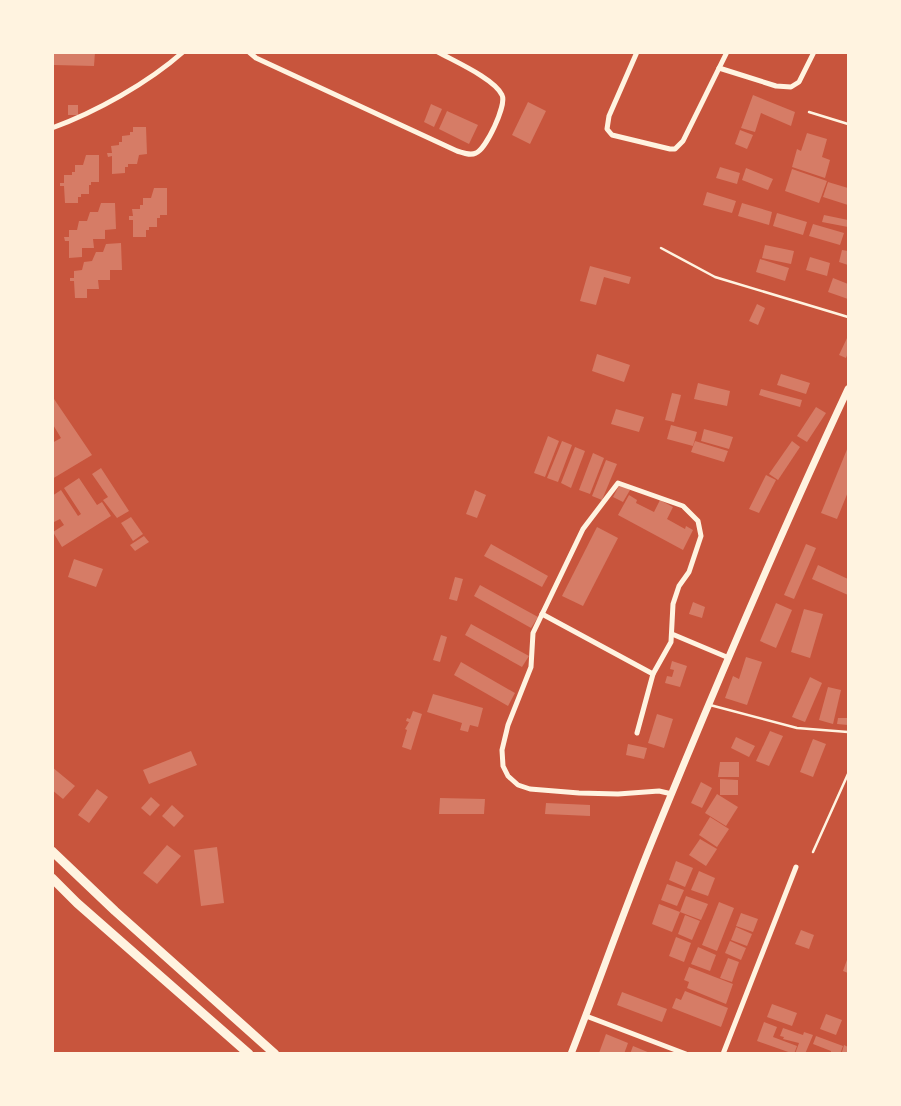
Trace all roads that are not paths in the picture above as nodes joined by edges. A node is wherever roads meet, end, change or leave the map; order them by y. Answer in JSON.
{"nodes":[{"id":1,"x":182,"y":52,"type":"edge"},
{"id":2,"x":249,"y":52,"type":"edge"},
{"id":3,"x":438,"y":52,"type":"edge"},
{"id":4,"x":637,"y":52,"type":"edge"},
{"id":5,"x":727,"y":52,"type":"edge"},
{"id":6,"x":814,"y":52,"type":"edge"},
{"id":7,"x":720,"y":68,"type":"junction"},
{"id":8,"x":809,"y":112,"type":"dead end"},
{"id":9,"x":848,"y":124,"type":"edge"},
{"id":10,"x":52,"y":128,"type":"edge"},
{"id":11,"x":661,"y":248,"type":"dead end"},
{"id":12,"x":848,"y":317,"type":"edge"},
{"id":13,"x":848,"y":389,"type":"edge"},
{"id":14,"x":542,"y":614,"type":"junction"},
{"id":15,"x":672,"y":634,"type":"junction"},
{"id":16,"x":728,"y":658,"type":"junction"},
{"id":17,"x":653,"y":674,"type":"junction"},
{"id":18,"x":708,"y":705,"type":"junction"},
{"id":19,"x":848,"y":732,"type":"edge"},
{"id":20,"x":637,"y":733,"type":"dead end"},
{"id":21,"x":848,"y":774,"type":"edge"},
{"id":22,"x":672,"y":794,"type":"junction"},
{"id":23,"x":52,"y":851,"type":"edge"},
{"id":24,"x":813,"y":852,"type":"dead end"},
{"id":25,"x":796,"y":867,"type":"dead end"},
{"id":26,"x":52,"y":878,"type":"edge"},
{"id":27,"x":586,"y":1016,"type":"junction"},
{"id":28,"x":249,"y":1054,"type":"edge"},
{"id":29,"x":275,"y":1054,"type":"edge"},
{"id":30,"x":571,"y":1054,"type":"edge"},
{"id":31,"x":686,"y":1054,"type":"edge"},
{"id":32,"x":723,"y":1054,"type":"edge"}],
"edges":[{"from":1,"to":10,"type":"street"},
{"from":2,"to":3,"type":"street"},
{"from":4,"to":7,"type":"street"},
{"from":5,"to":7,"type":"street"},
{"from":6,"to":7,"type":"street"},
{"from":8,"to":9,"type":"lane"},
{"from":11,"to":12,"type":"lane"},
{"from":13,"to":16,"type":"main road"},
{"from":14,"to":15,"type":"street"},
{"from":14,"to":17,"type":"street"},
{"from":14,"to":22,"type":"street"},
{"from":15,"to":16,"type":"street"},
{"from":15,"to":17,"type":"street"},
{"from":16,"to":18,"type":"main road"},
{"from":17,"to":20,"type":"street"},
{"from":18,"to":19,"type":"lane"},
{"from":18,"to":22,"type":"main road"},
{"from":21,"to":24,"type":"lane"},
{"from":22,"to":27,"type":"main road"},
{"from":23,"to":29,"type":"highway"},
{"from":25,"to":32,"type":"street"},
{"from":26,"to":28,"type":"highway"},
{"from":27,"to":30,"type":"main road"},
{"from":27,"to":31,"type":"street"}]}
